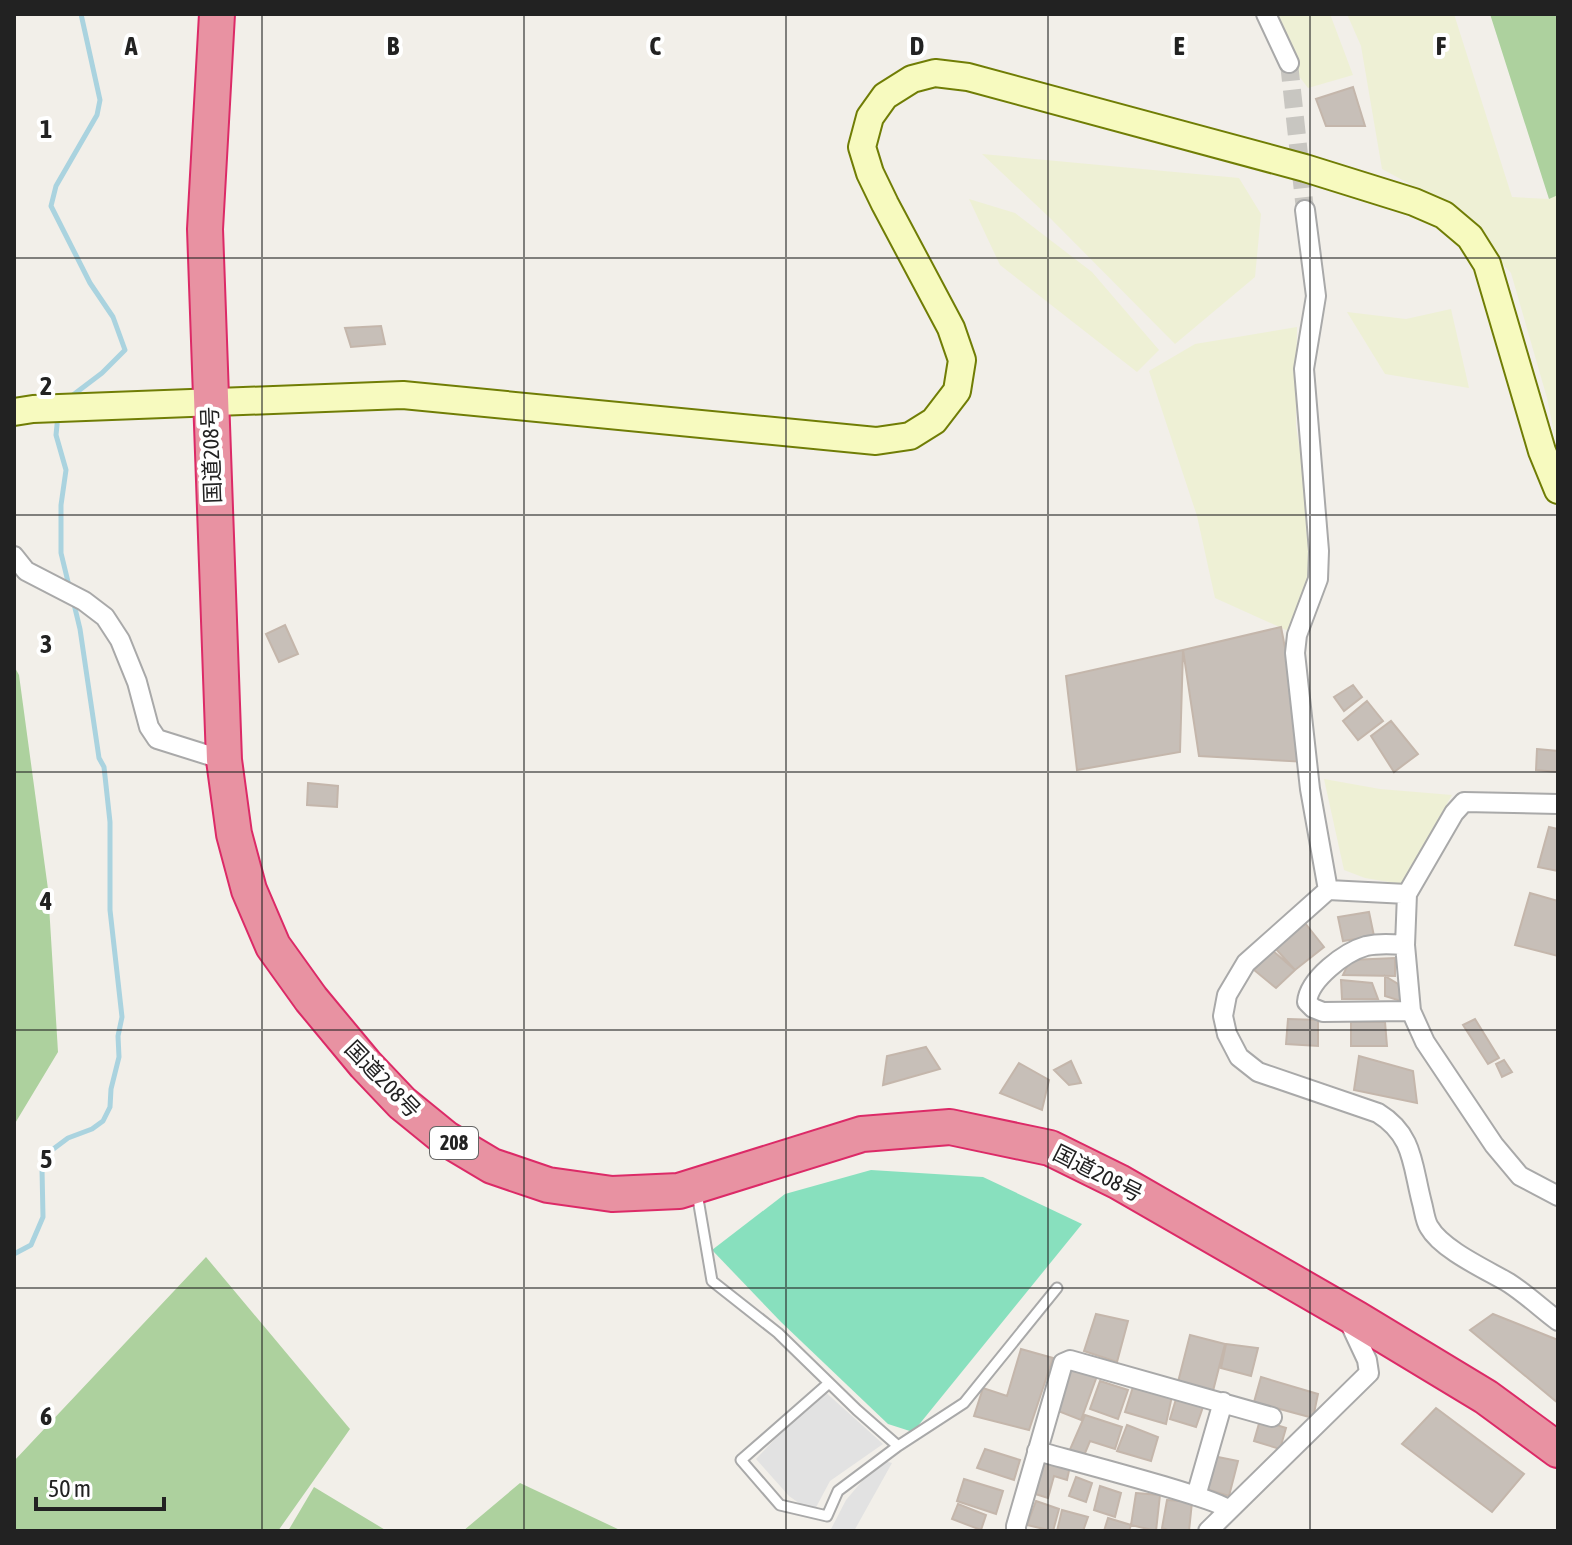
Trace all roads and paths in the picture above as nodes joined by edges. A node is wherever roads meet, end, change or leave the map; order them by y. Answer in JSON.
{"nodes":[{"id":1,"x":217,"y":14,"type":"edge"},
{"id":2,"x":1266,"y":14,"type":"edge"},
{"id":3,"x":1289,"y":63,"type":"tunnel mouth"},
{"id":4,"x":1305,"y":210,"type":"tunnel mouth"},
{"id":5,"x":209,"y":403,"type":"junction"},
{"id":6,"x":14,"y":412,"type":"edge"},
{"id":7,"x":1558,"y":490,"type":"edge"},
{"id":8,"x":14,"y":556,"type":"edge"},
{"id":9,"x":224,"y":760,"type":"junction"},
{"id":10,"x":1558,"y":804,"type":"edge"},
{"id":11,"x":1328,"y":890,"type":"junction"},
{"id":12,"x":1407,"y":894,"type":"junction"},
{"id":13,"x":1405,"y":945,"type":"junction"},
{"id":14,"x":1411,"y":1011,"type":"junction"},
{"id":15,"x":696,"y":1185,"type":"junction"},
{"id":16,"x":1558,"y":1196,"type":"edge"},
{"id":17,"x":1057,"y":1288,"type":"dead end"},
{"id":18,"x":1357,"y":1319,"type":"junction"},
{"id":19,"x":1558,"y":1321,"type":"edge"},
{"id":20,"x":829,"y":1383,"type":"junction"},
{"id":21,"x":1223,"y":1402,"type":"junction"},
{"id":22,"x":1272,"y":1417,"type":"dead end"},
{"id":23,"x":898,"y":1446,"type":"junction"},
{"id":24,"x":1558,"y":1450,"type":"edge"},
{"id":25,"x":1037,"y":1451,"type":"junction"},
{"id":26,"x":1196,"y":1496,"type":"junction"},
{"id":27,"x":1229,"y":1510,"type":"junction"},
{"id":28,"x":1016,"y":1531,"type":"edge"},
{"id":29,"x":1208,"y":1531,"type":"edge"}],
"edges":[{"from":1,"to":5,"type":"highway","name":"国道208号","number":"208"},
{"from":2,"to":3,"type":"street"},
{"from":4,"to":11,"type":"street"},
{"from":5,"to":6,"type":"street"},
{"from":5,"to":7,"type":"street"},
{"from":5,"to":9,"type":"highway","name":"国道208号","number":"208"},
{"from":8,"to":9,"type":"street"},
{"from":9,"to":15,"type":"highway","name":"国道208号","number":"208"},
{"from":10,"to":12,"type":"street"},
{"from":11,"to":12,"type":"street"},
{"from":11,"to":19,"type":"street"},
{"from":12,"to":13,"type":"street"},
{"from":13,"to":14,"type":"street"},
{"from":13,"to":14,"type":"street"},
{"from":14,"to":16,"type":"street"},
{"from":15,"to":18,"type":"highway","name":"国道208号","number":"208"},
{"from":15,"to":20,"type":"lane"},
{"from":17,"to":23,"type":"lane"},
{"from":18,"to":24,"type":"highway","name":"国道208号","number":"208"},
{"from":18,"to":27,"type":"street"},
{"from":20,"to":23,"type":"lane"},
{"from":20,"to":23,"type":"lane"},
{"from":21,"to":22,"type":"street"},
{"from":21,"to":25,"type":"street"},
{"from":21,"to":26,"type":"street"},
{"from":25,"to":26,"type":"street"},
{"from":25,"to":28,"type":"street"},
{"from":26,"to":27,"type":"street"},
{"from":27,"to":29,"type":"street"}]}
